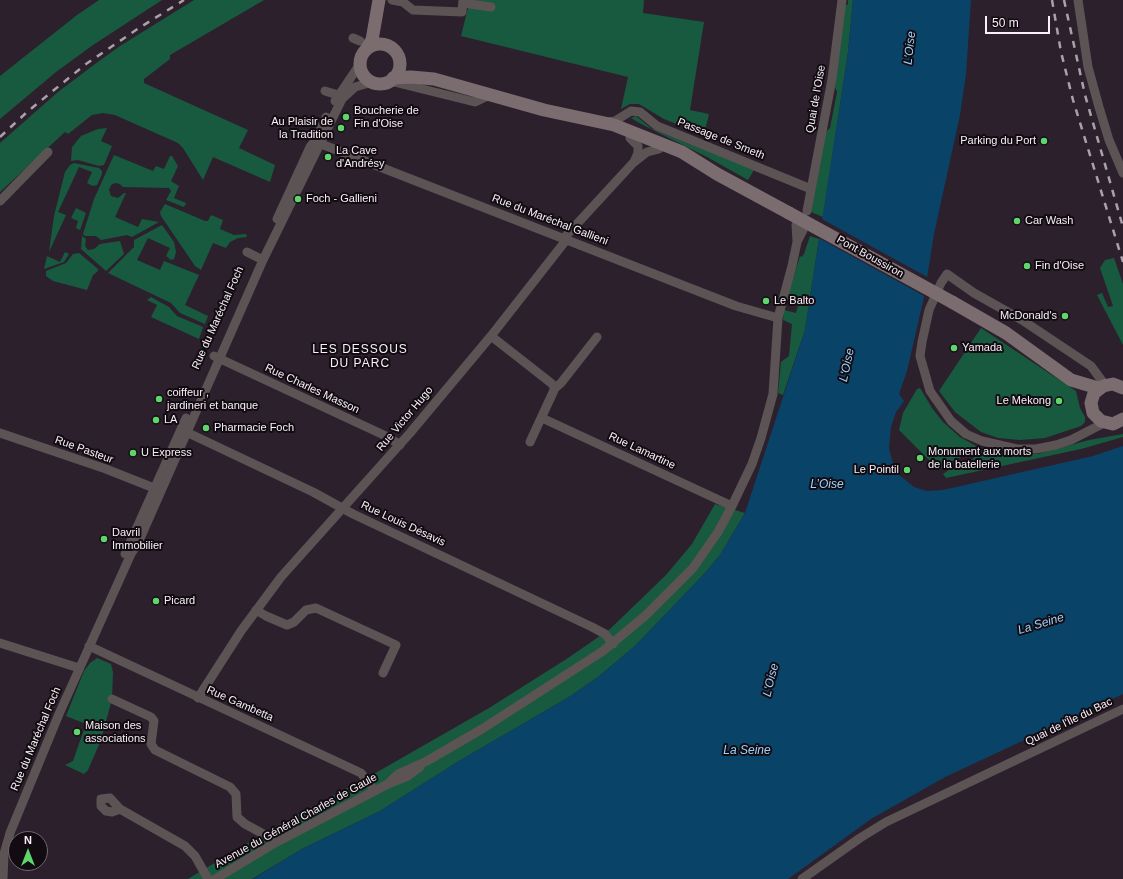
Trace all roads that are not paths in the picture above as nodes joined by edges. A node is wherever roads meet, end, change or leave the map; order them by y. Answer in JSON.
{"nodes":[{"id":1,"x":392,"y":0,"type":"edge"},
{"id":2,"x":842,"y":0,"type":"edge"},
{"id":3,"x":1078,"y":0,"type":"edge"},
{"id":4,"x":463,"y":1,"type":"edge"},
{"id":5,"x":378,"y":3,"type":"edge"},
{"id":6,"x":491,"y":7,"type":"dead end"},
{"id":7,"x":360,"y":42,"type":"junction"},
{"id":8,"x":386,"y":45,"type":"junction"},
{"id":9,"x":399,"y":60,"type":"junction"},
{"id":10,"x":360,"y":64,"type":"junction"},
{"id":11,"x":434,"y":79,"type":"junction"},
{"id":12,"x":391,"y":80,"type":"junction"},
{"id":13,"x":372,"y":82,"type":"junction"},
{"id":14,"x":325,"y":91,"type":"dead end"},
{"id":15,"x":338,"y":95,"type":"junction"},
{"id":16,"x":490,"y":95,"type":"junction"},
{"id":17,"x":544,"y":110,"type":"junction"},
{"id":18,"x":626,"y":115,"type":"junction"},
{"id":19,"x":606,"y":122,"type":"junction"},
{"id":20,"x":630,"y":135,"type":"junction"},
{"id":21,"x":318,"y":143,"type":"junction"},
{"id":22,"x":659,"y":148,"type":"junction"},
{"id":23,"x":48,"y":152,"type":"dead end"},
{"id":24,"x":633,"y":164,"type":"junction"},
{"id":25,"x":1123,"y":173,"type":"edge"},
{"id":26,"x":717,"y":174,"type":"junction"},
{"id":27,"x":811,"y":189,"type":"junction"},
{"id":28,"x":0,"y":201,"type":"edge"},
{"id":29,"x":806,"y":207,"type":"dead end"},
{"id":30,"x":799,"y":227,"type":"dead end"},
{"id":31,"x":565,"y":238,"type":"junction"},
{"id":32,"x":248,"y":252,"type":"dead end"},
{"id":33,"x":261,"y":258,"type":"junction"},
{"id":34,"x":778,"y":318,"type":"junction"},
{"id":35,"x":491,"y":336,"type":"junction"},
{"id":36,"x":597,"y":337,"type":"dead end"},
{"id":37,"x":216,"y":357,"type":"junction"},
{"id":38,"x":1070,"y":380,"type":"junction"},
{"id":39,"x":1102,"y":386,"type":"junction"},
{"id":40,"x":555,"y":388,"type":"junction"},
{"id":41,"x":1123,"y":388,"type":"edge"},
{"id":42,"x":1091,"y":403,"type":"junction"},
{"id":43,"x":542,"y":418,"type":"junction"},
{"id":44,"x":1123,"y":419,"type":"edge"},
{"id":45,"x":1104,"y":423,"type":"junction"},
{"id":46,"x":184,"y":430,"type":"junction"},
{"id":47,"x":0,"y":433,"type":"edge"},
{"id":48,"x":530,"y":442,"type":"dead end"},
{"id":49,"x":400,"y":444,"type":"junction"},
{"id":50,"x":157,"y":489,"type":"junction"},
{"id":51,"x":732,"y":506,"type":"junction"},
{"id":52,"x":344,"y":509,"type":"junction"},
{"id":53,"x":256,"y":610,"type":"junction"},
{"id":54,"x":0,"y":643,"type":"edge"},
{"id":55,"x":613,"y":644,"type":"junction"},
{"id":56,"x":89,"y":646,"type":"junction"},
{"id":57,"x":79,"y":668,"type":"junction"},
{"id":58,"x":383,"y":673,"type":"dead end"},
{"id":59,"x":198,"y":698,"type":"junction"},
{"id":60,"x":112,"y":699,"type":"dead end"},
{"id":61,"x":1123,"y":709,"type":"edge"},
{"id":62,"x":375,"y":791,"type":"junction"},
{"id":63,"x":120,"y":809,"type":"dead end"},
{"id":64,"x":275,"y":843,"type":"junction"},
{"id":65,"x":2,"y":879,"type":"edge"},
{"id":66,"x":208,"y":879,"type":"edge"},
{"id":67,"x":215,"y":879,"type":"edge"},
{"id":68,"x":802,"y":879,"type":"edge"}],
"edges":[{"from":1,"to":4,"type":"street"},
{"from":2,"to":27,"type":"street","name":"Quai de l'Oise"},
{"from":3,"to":25,"type":"street"},
{"from":4,"to":6,"type":"street"},
{"from":5,"to":7,"type":"main road"},
{"from":5,"to":8,"type":"main road"},
{"from":7,"to":8,"type":"main road"},
{"from":7,"to":10,"type":"main road"},
{"from":8,"to":9,"type":"main road"},
{"from":9,"to":11,"type":"main road"},
{"from":9,"to":12,"type":"main road"},
{"from":10,"to":13,"type":"main road"},
{"from":10,"to":15,"type":"street","name":"Rue du Maréchal Foch"},
{"from":11,"to":12,"type":"main road"},
{"from":11,"to":16,"type":"main road"},
{"from":12,"to":13,"type":"main road"},
{"from":12,"to":16,"type":"street"},
{"from":13,"to":21,"type":"street","name":"Rue du Maréchal Foch"},
{"from":14,"to":15,"type":"street"},
{"from":15,"to":21,"type":"street","name":"Rue du Maréchal Foch"},
{"from":16,"to":17,"type":"main road"},
{"from":17,"to":19,"type":"main road"},
{"from":17,"to":20,"type":"main road"},
{"from":18,"to":19,"type":"street","name":"Passage de Smeth"},
{"from":18,"to":20,"type":"street"},
{"from":18,"to":27,"type":"street","name":"Passage de Smeth"},
{"from":19,"to":20,"type":"main road"},
{"from":20,"to":22,"type":"main road"},
{"from":20,"to":24,"type":"street"},
{"from":20,"to":26,"type":"main road"},
{"from":21,"to":31,"type":"street","name":"Rue du Maréchal Gallieni"},
{"from":21,"to":33,"type":"street","name":"Rue du Maréchal Foch"},
{"from":22,"to":24,"type":"street","name":"Rue Victor Hugo"},
{"from":22,"to":26,"type":"main road"},
{"from":23,"to":28,"type":"street"},
{"from":24,"to":31,"type":"street","name":"Rue Victor Hugo"},
{"from":26,"to":38,"type":"main road","name":"Pont Boussiron","bridge":true},
{"from":27,"to":29,"type":"street","name":"Quai de l'Oise"},
{"from":30,"to":34,"type":"street"},
{"from":31,"to":34,"type":"street","name":"Rue du Maréchal Gallieni"},
{"from":31,"to":35,"type":"street","name":"Rue Victor Hugo"},
{"from":32,"to":33,"type":"street"},
{"from":33,"to":37,"type":"street","name":"Rue du Maréchal Foch"},
{"from":34,"to":51,"type":"street","name":"Avenue du Général Charles de Gaule"},
{"from":35,"to":40,"type":"street"},
{"from":35,"to":49,"type":"street","name":"Rue Victor Hugo"},
{"from":36,"to":40,"type":"street"},
{"from":37,"to":46,"type":"street","name":"Rue du Maréchal Foch"},
{"from":37,"to":49,"type":"street","name":"Rue Charles Masson"},
{"from":38,"to":39,"type":"main road"},
{"from":38,"to":42,"type":"main road"},
{"from":39,"to":41,"type":"main road"},
{"from":39,"to":42,"type":"main road"},
{"from":39,"to":45,"type":"street"},
{"from":40,"to":43,"type":"street"},
{"from":42,"to":45,"type":"main road"},
{"from":43,"to":48,"type":"street"},
{"from":43,"to":51,"type":"street","name":"Rue Lamartine"},
{"from":44,"to":45,"type":"main road"},
{"from":46,"to":50,"type":"street","name":"Rue du Maréchal Foch"},
{"from":46,"to":52,"type":"street","name":"Rue Louis Désavis"},
{"from":47,"to":50,"type":"street","name":"Rue Pasteur"},
{"from":49,"to":52,"type":"street","name":"Rue Victor Hugo"},
{"from":50,"to":56,"type":"street","name":"Rue du Maréchal Foch"},
{"from":51,"to":55,"type":"street","name":"Avenue du Général Charles de Gaule"},
{"from":52,"to":53,"type":"street","name":"Rue Victor Hugo"},
{"from":52,"to":55,"type":"street","name":"Rue Louis Désavis"},
{"from":53,"to":58,"type":"street"},
{"from":53,"to":59,"type":"street","name":"Rue Victor Hugo"},
{"from":54,"to":57,"type":"street"},
{"from":55,"to":62,"type":"street","name":"Avenue du Général Charles de Gaule"},
{"from":56,"to":57,"type":"street","name":"Rue du Maréchal Foch"},
{"from":56,"to":59,"type":"street","name":"Rue Gambetta"},
{"from":57,"to":65,"type":"street","name":"Rue du Maréchal Foch"},
{"from":59,"to":62,"type":"street","name":"Rue Gambetta"},
{"from":60,"to":64,"type":"street"},
{"from":61,"to":68,"type":"street","name":"Quai de l'Île du Bac"},
{"from":62,"to":64,"type":"street","name":"Avenue du Général Charles de Gaule"},
{"from":63,"to":66,"type":"street"},
{"from":64,"to":67,"type":"street","name":"Avenue du Général Charles de Gaule"}]}
